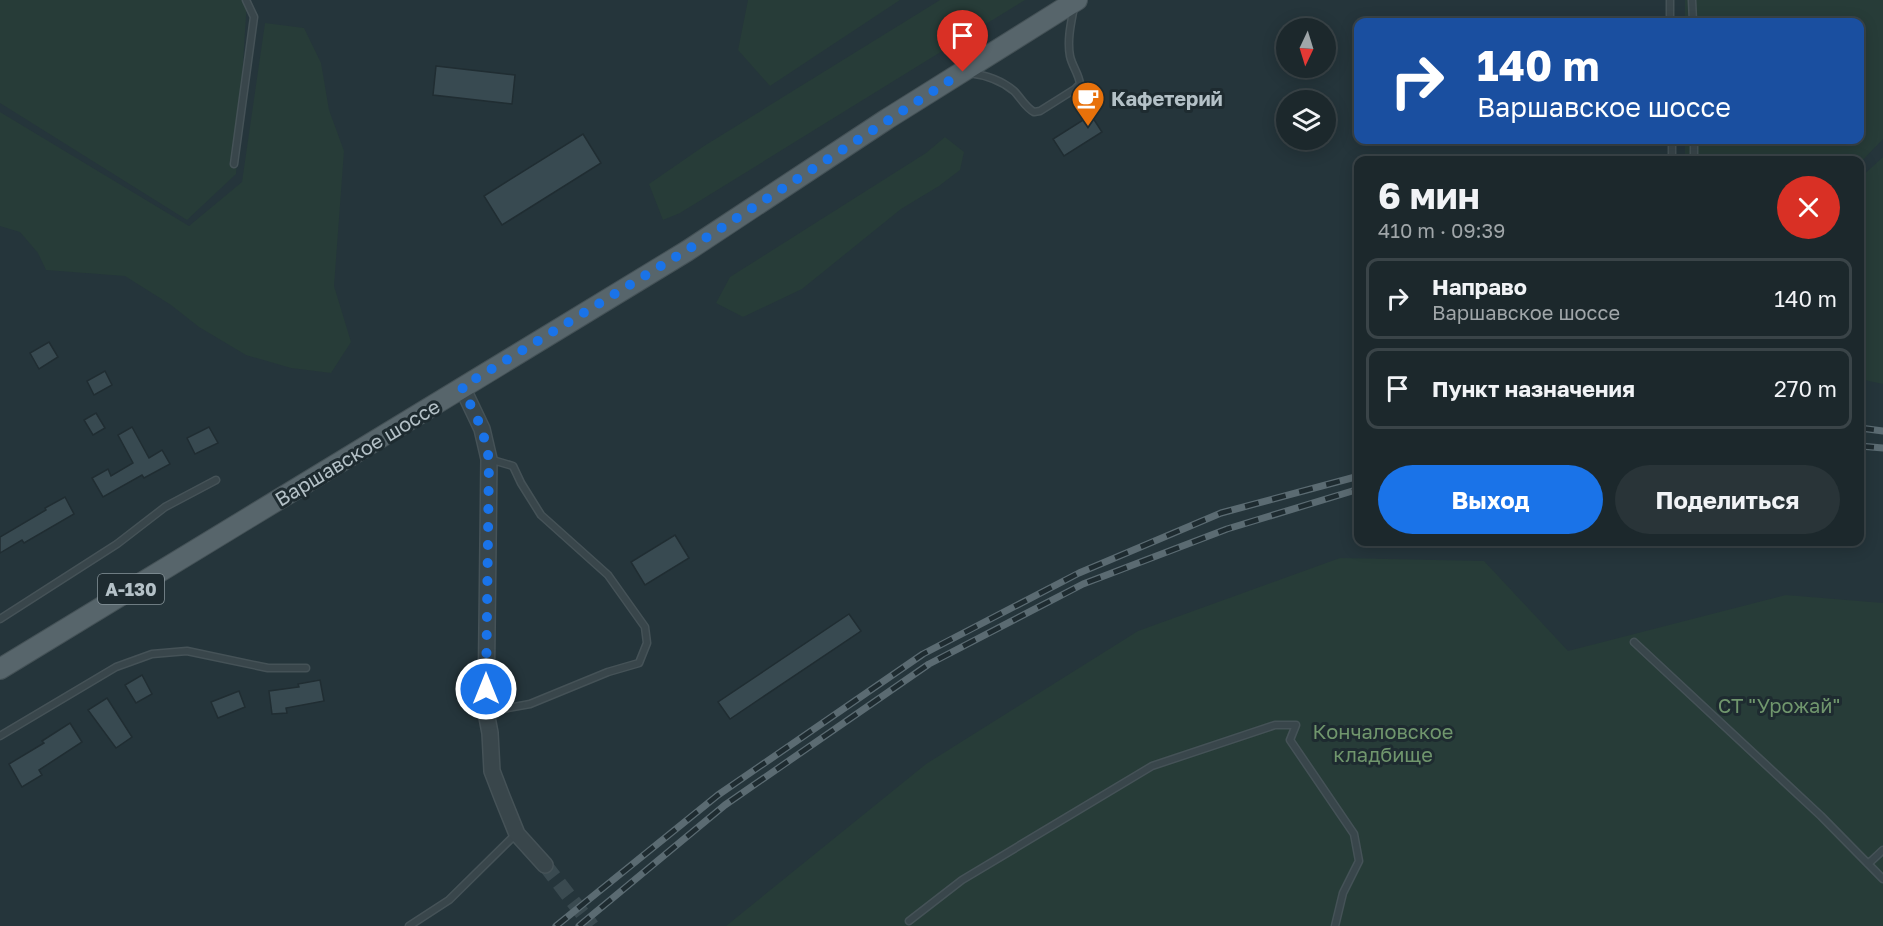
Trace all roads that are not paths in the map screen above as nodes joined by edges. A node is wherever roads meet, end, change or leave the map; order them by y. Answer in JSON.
{"nodes":[{"id":1,"x":246,"y":0,"type":"edge"},
{"id":2,"x":1670,"y":0,"type":"edge"},
{"id":3,"x":1692,"y":0,"type":"edge"},
{"id":4,"x":1076,"y":1,"type":"edge"},
{"id":5,"x":1670,"y":18,"type":"edge"},
{"id":6,"x":1693,"y":18,"type":"edge"},
{"id":7,"x":963,"y":72,"type":"junction"},
{"id":8,"x":234,"y":164,"type":"dead end"},
{"id":9,"x":462,"y":387,"type":"junction"},
{"id":10,"x":489,"y":459,"type":"junction"},
{"id":11,"x":216,"y":480,"type":"dead end"},
{"id":12,"x":0,"y":619,"type":"edge"},
{"id":13,"x":1634,"y":642,"type":"dead end"},
{"id":14,"x":306,"y":668,"type":"dead end"},
{"id":15,"x":0,"y":669,"type":"edge"},
{"id":16,"x":486,"y":712,"type":"junction"},
{"id":17,"x":0,"y":736,"type":"edge"},
{"id":18,"x":517,"y":834,"type":"junction"},
{"id":19,"x":1883,"y":850,"type":"edge"},
{"id":20,"x":1868,"y":864,"type":"junction"},
{"id":21,"x":545,"y":866,"type":"tunnel mouth"},
{"id":22,"x":1883,"y":879,"type":"edge"},
{"id":23,"x":909,"y":921,"type":"dead end"},
{"id":24,"x":409,"y":926,"type":"edge"},
{"id":25,"x":1335,"y":926,"type":"edge"}],
"edges":[{"from":1,"to":8,"type":"lane"},
{"from":2,"to":5,"type":"lane"},
{"from":3,"to":6,"type":"lane"},
{"from":4,"to":7,"type":"main road","name":"Варшавское шоссе","number":"А-130"},
{"from":4,"to":7,"type":"lane"},
{"from":7,"to":9,"type":"main road","name":"Варшавское шоссе","number":"А-130"},
{"from":9,"to":10,"type":"street"},
{"from":9,"to":15,"type":"main road","name":"Варшавское шоссе","number":"А-130"},
{"from":10,"to":16,"type":"street"},
{"from":10,"to":16,"type":"lane"},
{"from":11,"to":12,"type":"lane"},
{"from":13,"to":20,"type":"lane"},
{"from":14,"to":17,"type":"lane"},
{"from":16,"to":18,"type":"street"},
{"from":18,"to":21,"type":"street"},
{"from":18,"to":24,"type":"lane"},
{"from":19,"to":20,"type":"lane"},
{"from":20,"to":22,"type":"lane"},
{"from":23,"to":25,"type":"lane"}]}
